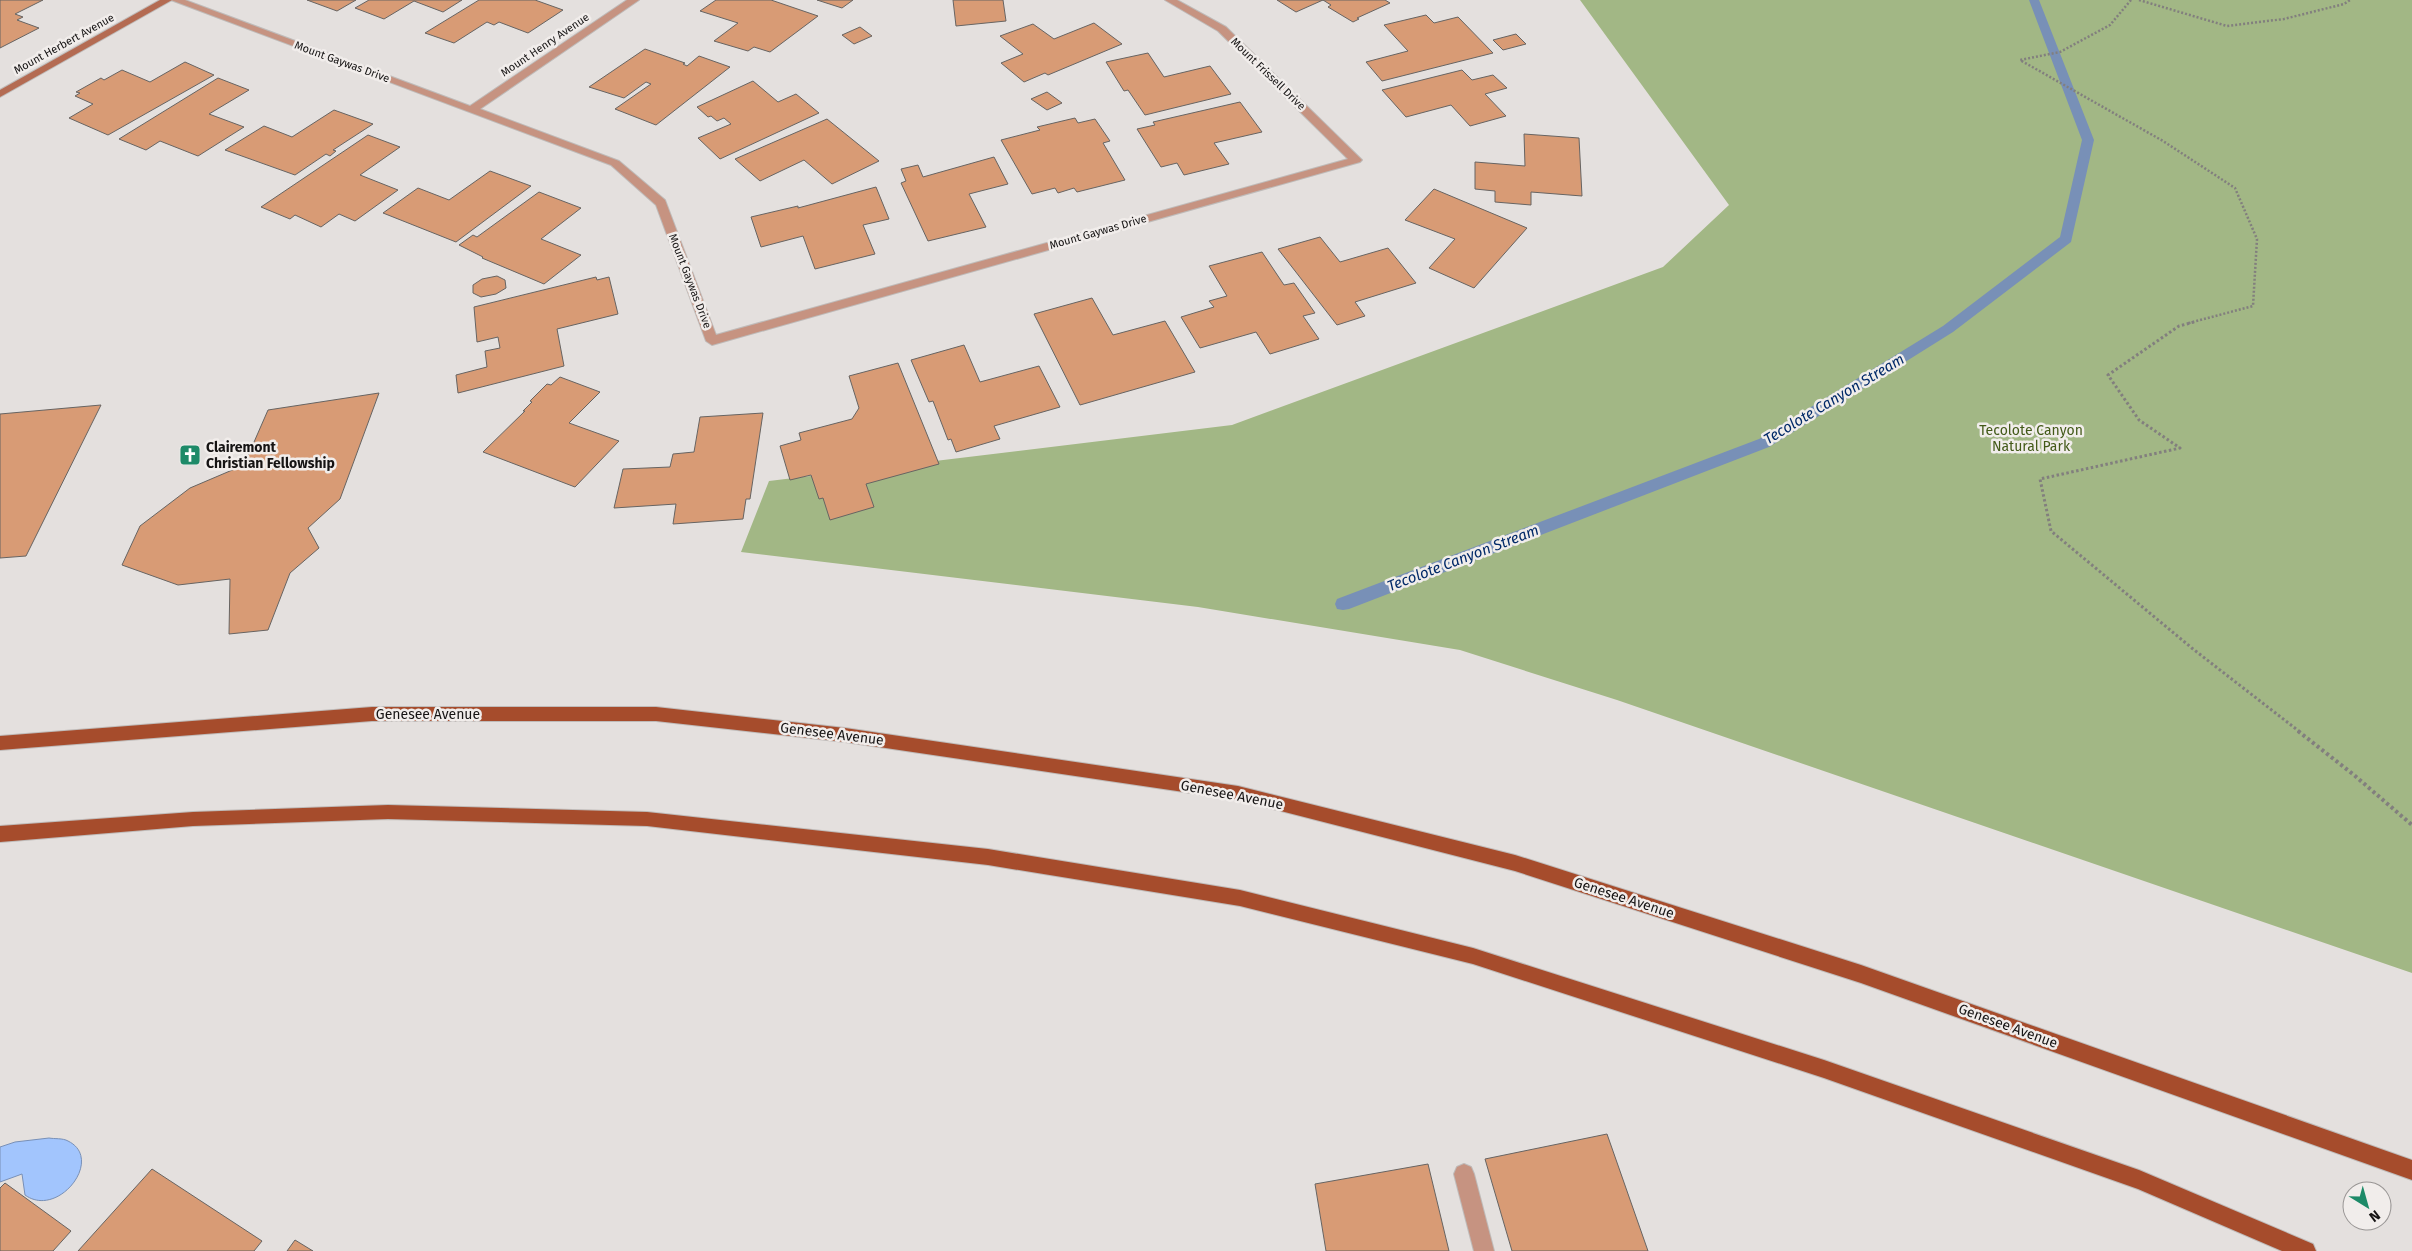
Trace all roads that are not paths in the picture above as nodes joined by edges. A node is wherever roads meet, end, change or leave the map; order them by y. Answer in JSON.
{"nodes":[{"id":1,"x":167,"y":0,"type":"edge"},
{"id":2,"x":176,"y":0,"type":"edge"},
{"id":3,"x":634,"y":0,"type":"edge"},
{"id":4,"x":1170,"y":0,"type":"edge"},
{"id":5,"x":0,"y":94,"type":"edge"},
{"id":6,"x":471,"y":110,"type":"junction"},
{"id":7,"x":1356,"y":160,"type":"joint"},
{"id":8,"x":0,"y":743,"type":"edge"},
{"id":9,"x":0,"y":834,"type":"edge"},
{"id":10,"x":2412,"y":1170,"type":"edge"},
{"id":11,"x":1464,"y":1174,"type":"dead end"},
{"id":12,"x":1484,"y":1251,"type":"edge"},
{"id":13,"x":2306,"y":1251,"type":"edge"}],
"edges":[{"from":1,"to":5,"type":"street","name":"Mount Herbert Avenue"},
{"from":2,"to":6,"type":"street","name":"Mount Gaywas Drive"},
{"from":3,"to":6,"type":"street","name":"Mount Henry Avenue"},
{"from":4,"to":7,"type":"street","name":"Mount Frissell Drive"},
{"from":6,"to":7,"type":"street","name":"Mount Gaywas Drive"},
{"from":8,"to":10,"type":"main road","name":"Genesee Avenue"},
{"from":9,"to":13,"type":"main road"},
{"from":11,"to":12,"type":"street"}]}
